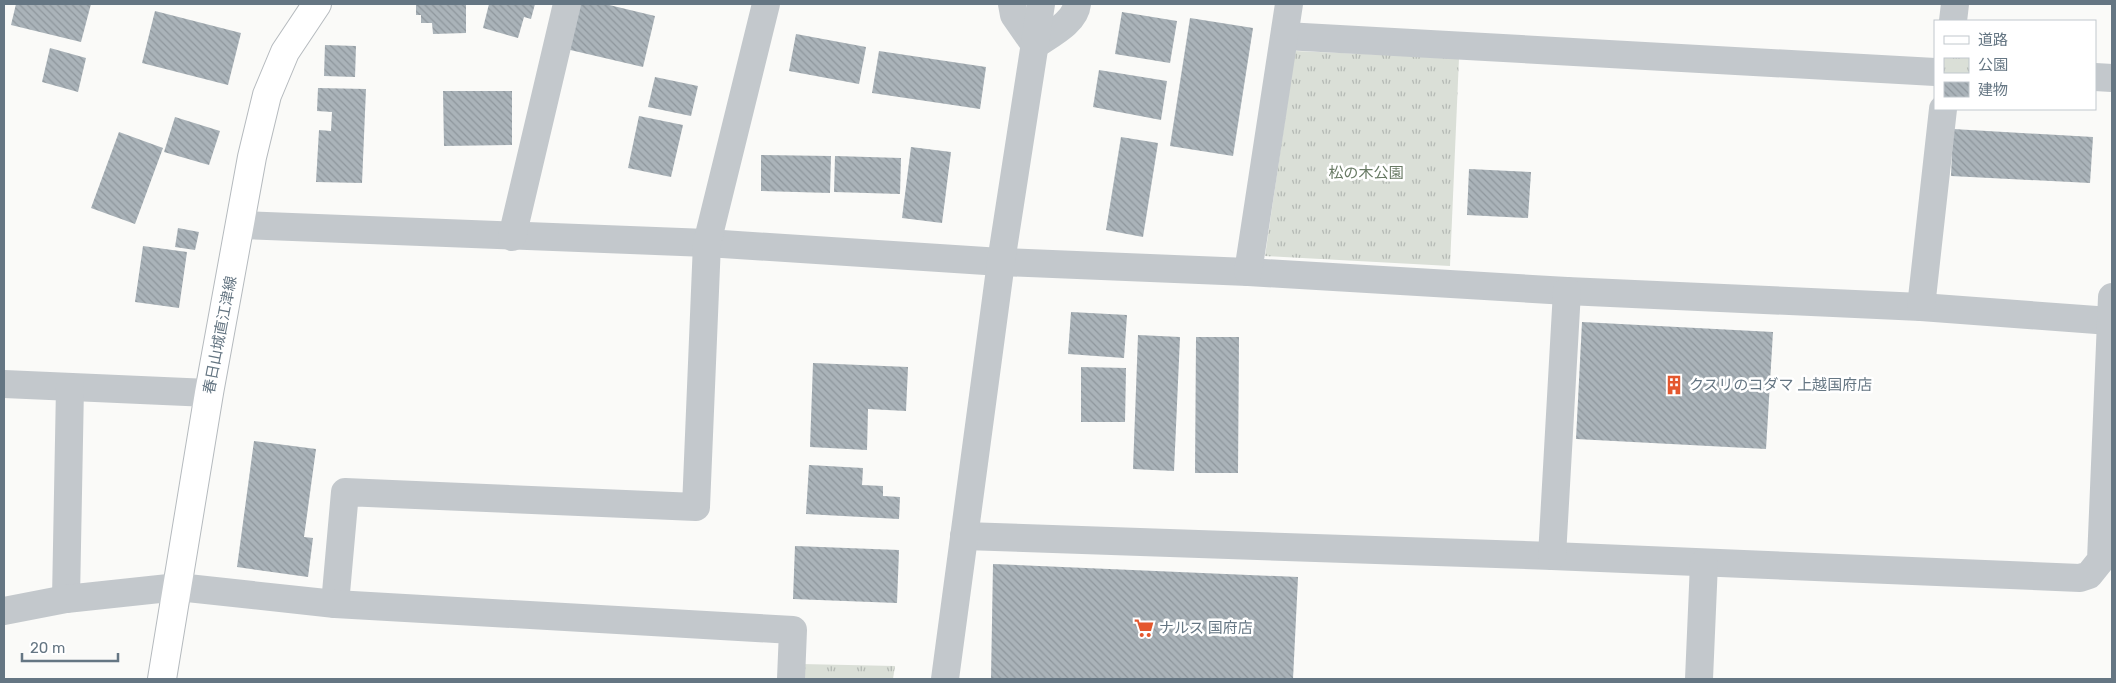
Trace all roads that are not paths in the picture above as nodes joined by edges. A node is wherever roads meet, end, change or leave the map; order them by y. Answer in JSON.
{"nodes":[{"id":1,"x":316,"y":4,"type":"edge"},
{"id":2,"x":567,"y":4,"type":"edge"},
{"id":3,"x":766,"y":4,"type":"edge"},
{"id":4,"x":1012,"y":4,"type":"edge"},
{"id":5,"x":1041,"y":4,"type":"edge"},
{"id":6,"x":1077,"y":4,"type":"edge"},
{"id":7,"x":1289,"y":4,"type":"edge"},
{"id":8,"x":1955,"y":4,"type":"edge"},
{"id":9,"x":1953,"y":20,"type":"edge"},
{"id":10,"x":1285,"y":36,"type":"junction"},
{"id":11,"x":1035,"y":45,"type":"junction"},
{"id":12,"x":1934,"y":72,"type":"edge"},
{"id":13,"x":2096,"y":77,"type":"edge"},
{"id":14,"x":2112,"y":78,"type":"edge"},
{"id":15,"x":1943,"y":110,"type":"edge"},
{"id":16,"x":241,"y":224,"type":"junction"},
{"id":17,"x":512,"y":236,"type":"junction"},
{"id":18,"x":707,"y":243,"type":"junction"},
{"id":19,"x":1001,"y":262,"type":"junction"},
{"id":20,"x":1248,"y":272,"type":"junction"},
{"id":21,"x":1567,"y":291,"type":"junction"},
{"id":22,"x":1921,"y":307,"type":"junction"},
{"id":23,"x":2111,"y":309,"type":"edge"},
{"id":24,"x":4,"y":384,"type":"edge"},
{"id":25,"x":70,"y":387,"type":"junction"},
{"id":26,"x":209,"y":393,"type":"junction"},
{"id":27,"x":964,"y":536,"type":"junction"},
{"id":28,"x":1552,"y":556,"type":"junction"},
{"id":29,"x":1704,"y":563,"type":"junction"},
{"id":30,"x":178,"y":587,"type":"junction"},
{"id":31,"x":66,"y":599,"type":"junction"},
{"id":32,"x":335,"y":604,"type":"junction"},
{"id":33,"x":4,"y":611,"type":"edge"},
{"id":34,"x":162,"y":679,"type":"edge"},
{"id":35,"x":791,"y":679,"type":"edge"},
{"id":36,"x":945,"y":679,"type":"edge"},
{"id":37,"x":1699,"y":679,"type":"edge"}],
"edges":[{"from":1,"to":16,"type":"main road","name":"春日山城直江津線"},
{"from":2,"to":17,"type":"street"},
{"from":3,"to":18,"type":"street"},
{"from":4,"to":11,"type":"street"},
{"from":5,"to":11,"type":"street"},
{"from":6,"to":11,"type":"street"},
{"from":7,"to":10,"type":"street"},
{"from":8,"to":9,"type":"street"},
{"from":10,"to":12,"type":"street"},
{"from":10,"to":20,"type":"street"},
{"from":11,"to":19,"type":"street"},
{"from":13,"to":14,"type":"street"},
{"from":15,"to":22,"type":"street"},
{"from":16,"to":17,"type":"street"},
{"from":16,"to":26,"type":"main road","name":"春日山城直江津線"},
{"from":17,"to":18,"type":"street"},
{"from":18,"to":19,"type":"street"},
{"from":18,"to":32,"type":"street"},
{"from":19,"to":20,"type":"street"},
{"from":19,"to":27,"type":"street"},
{"from":20,"to":21,"type":"street"},
{"from":21,"to":22,"type":"street"},
{"from":21,"to":28,"type":"street"},
{"from":22,"to":23,"type":"street"},
{"from":23,"to":29,"type":"street"},
{"from":24,"to":25,"type":"street"},
{"from":25,"to":26,"type":"street"},
{"from":25,"to":31,"type":"street"},
{"from":26,"to":30,"type":"main road","name":"春日山城直江津線"},
{"from":27,"to":28,"type":"street"},
{"from":27,"to":36,"type":"street"},
{"from":28,"to":29,"type":"street"},
{"from":29,"to":37,"type":"street"},
{"from":30,"to":31,"type":"street"},
{"from":30,"to":32,"type":"street"},
{"from":30,"to":34,"type":"main road","name":"春日山城直江津線"},
{"from":31,"to":33,"type":"street"},
{"from":32,"to":35,"type":"street"}]}
